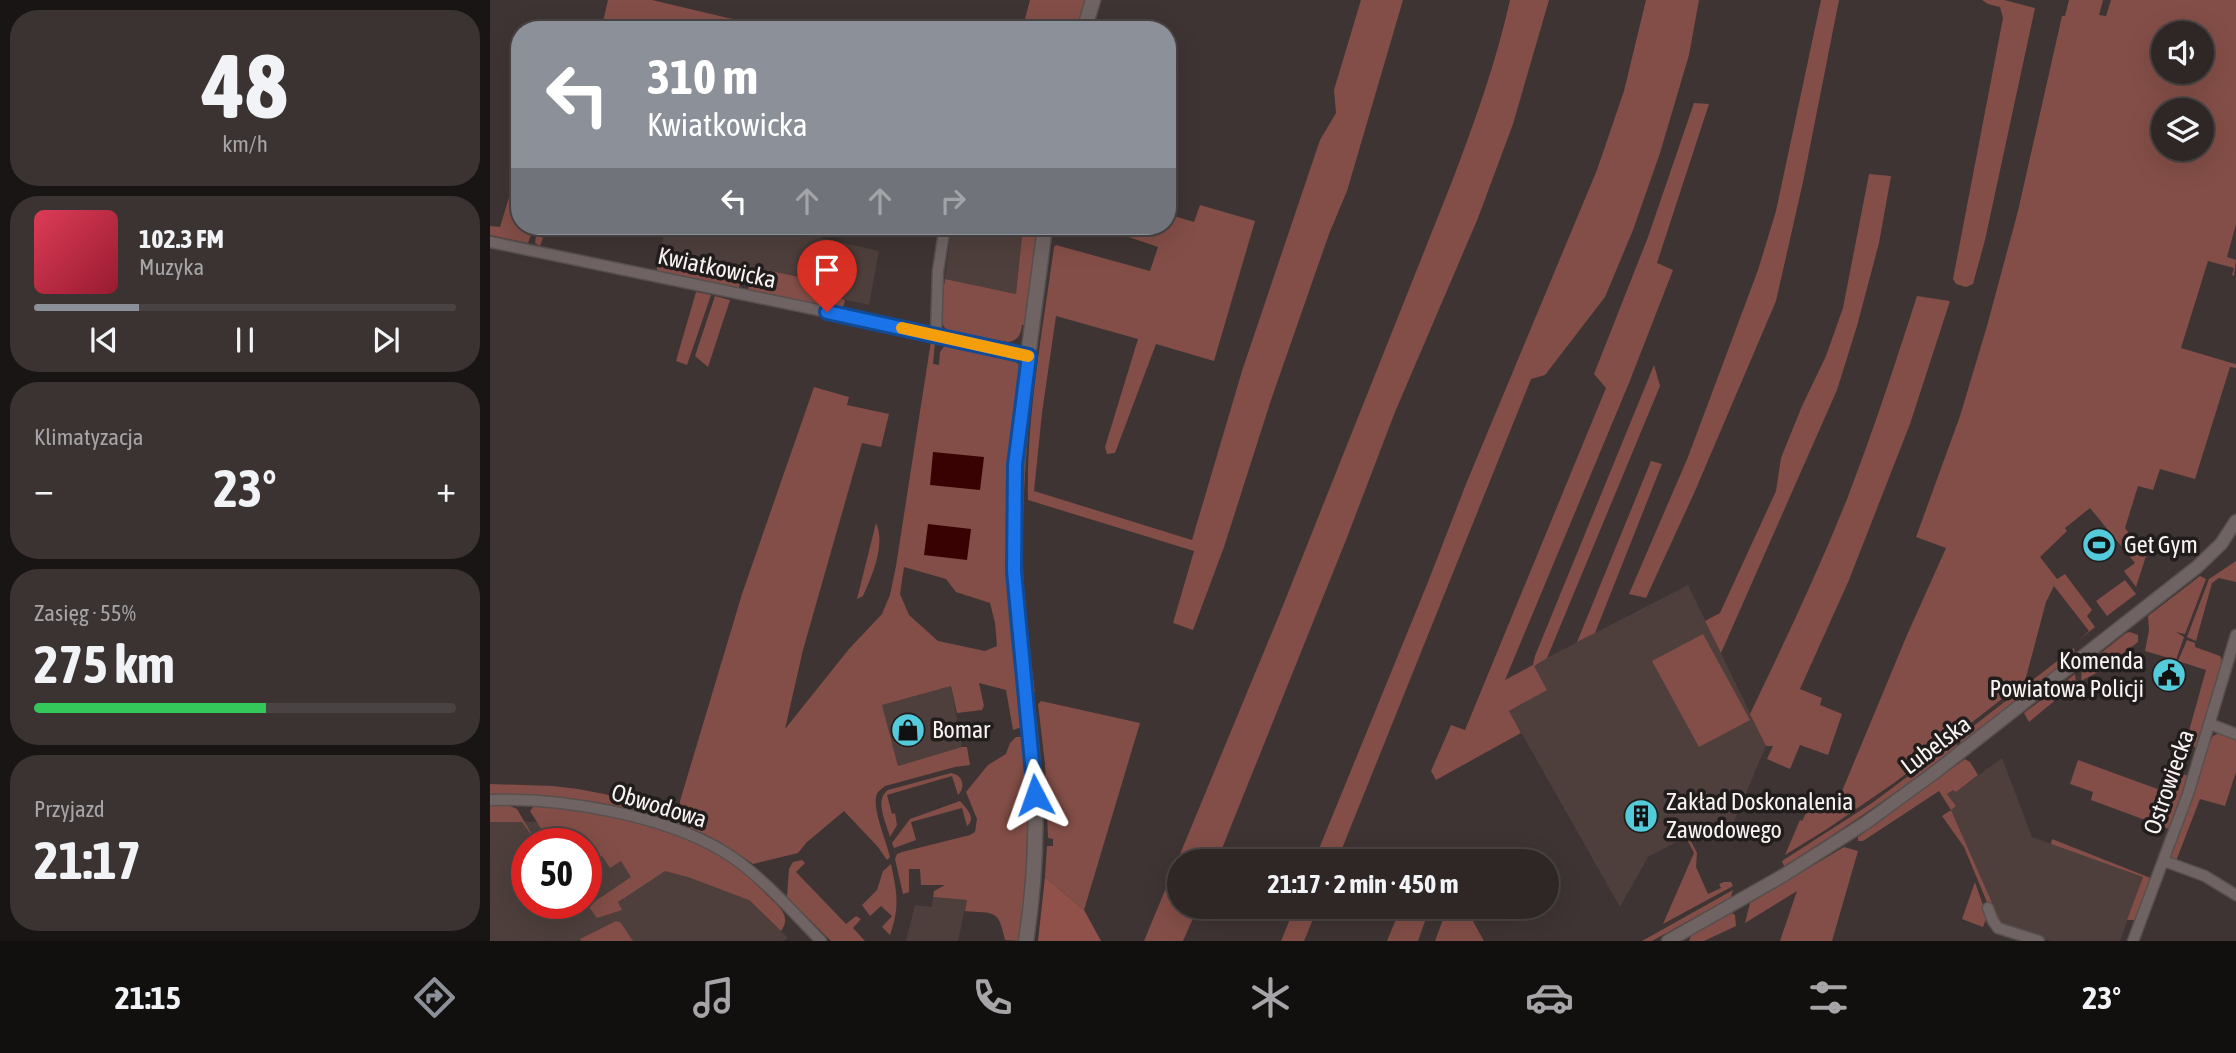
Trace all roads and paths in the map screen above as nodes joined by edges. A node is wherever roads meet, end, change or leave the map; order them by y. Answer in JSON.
{"nodes":[{"id":1,"x":1093,"y":0,"type":"edge"},
{"id":2,"x":1087,"y":21,"type":"edge"},
{"id":3,"x":944,"y":235,"type":"edge"},
{"id":4,"x":1044,"y":235,"type":"edge"},
{"id":5,"x":490,"y":242,"type":"edge"},
{"id":6,"x":936,"y":335,"type":"junction"},
{"id":7,"x":1029,"y":356,"type":"junction"},
{"id":8,"x":2236,"y":521,"type":"edge"},
{"id":9,"x":2232,"y":535,"type":"edge"},
{"id":10,"x":2236,"y":635,"type":"edge"},
{"id":11,"x":2210,"y":724,"type":"junction"},
{"id":12,"x":2236,"y":734,"type":"edge"},
{"id":13,"x":490,"y":800,"type":"edge"},
{"id":14,"x":2164,"y":861,"type":"junction"},
{"id":15,"x":2236,"y":895,"type":"edge"},
{"id":16,"x":1988,"y":908,"type":"dead end"},
{"id":17,"x":821,"y":941,"type":"edge"},
{"id":18,"x":1026,"y":941,"type":"edge"},
{"id":19,"x":1668,"y":941,"type":"edge"},
{"id":20,"x":2039,"y":941,"type":"edge"},
{"id":21,"x":2133,"y":941,"type":"edge"}],
"edges":[{"from":1,"to":2,"type":"main road"},
{"from":3,"to":6,"type":"street"},
{"from":4,"to":7,"type":"main road"},
{"from":5,"to":6,"type":"street","name":"Kwiatkowicka"},
{"from":6,"to":7,"type":"street","name":"Kwiatkowicka"},
{"from":7,"to":18,"type":"main road"},
{"from":8,"to":9,"type":"street","name":"Lubelska"},
{"from":9,"to":19,"type":"street","name":"Lubelska"},
{"from":10,"to":11,"type":"street","name":"Ostrowiecka"},
{"from":11,"to":12,"type":"street"},
{"from":11,"to":14,"type":"street","name":"Ostrowiecka"},
{"from":13,"to":17,"type":"street","name":"Obwodowa"},
{"from":14,"to":15,"type":"street"},
{"from":14,"to":21,"type":"street","name":"Ostrowiecka"},
{"from":16,"to":20,"type":"street"}]}
